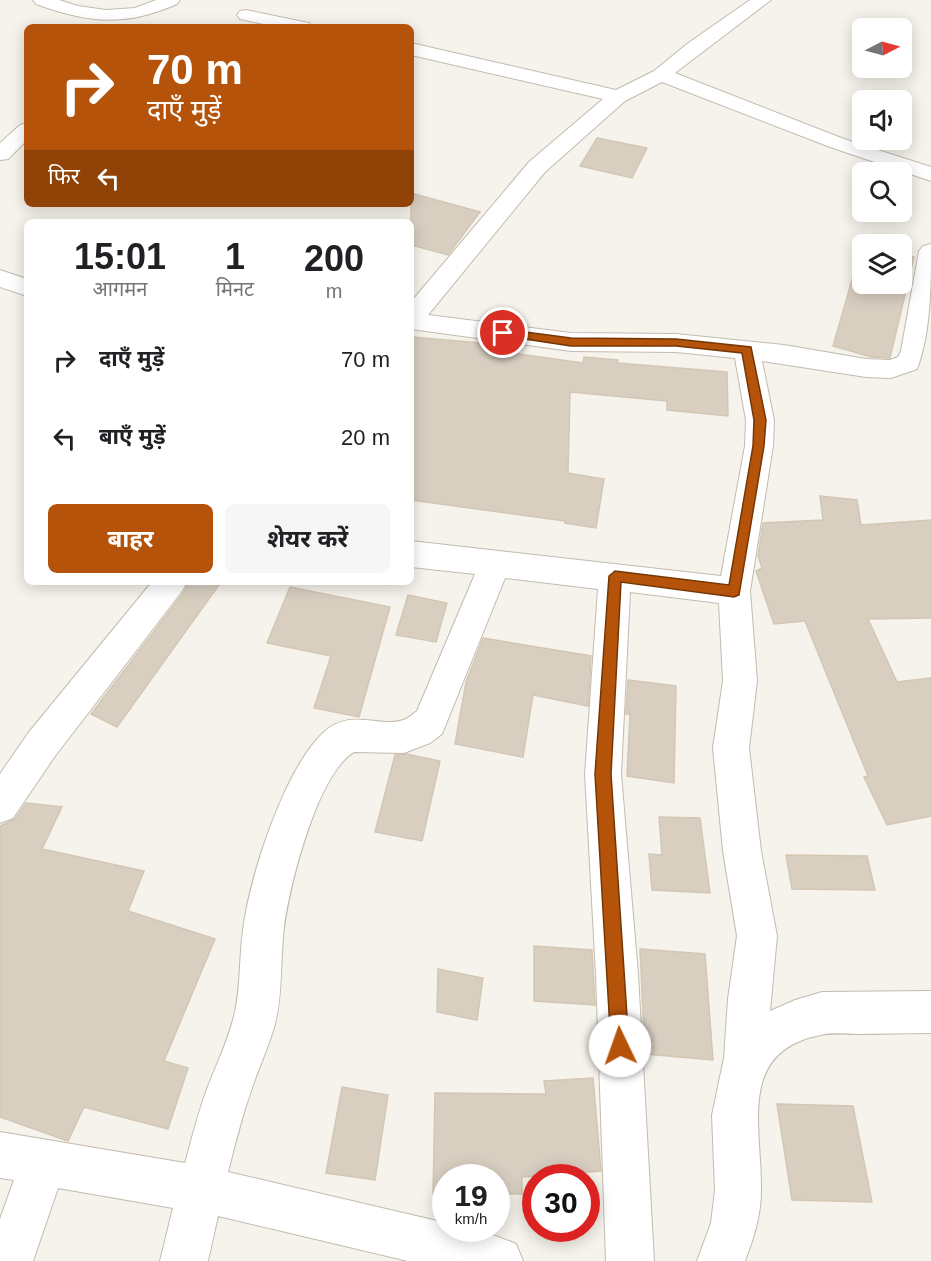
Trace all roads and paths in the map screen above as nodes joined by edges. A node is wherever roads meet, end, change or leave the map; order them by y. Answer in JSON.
{"nodes":[{"id":1,"x":42,"y":0,"type":"edge"},
{"id":2,"x":171,"y":0,"type":"edge"},
{"id":3,"x":762,"y":0,"type":"edge"},
{"id":4,"x":246,"y":15,"type":"dead end"},
{"id":5,"x":289,"y":24,"type":"edge"},
{"id":6,"x":414,"y":50,"type":"edge"},
{"id":7,"x":661,"y":75,"type":"junction"},
{"id":8,"x":618,"y":98,"type":"junction"},
{"id":9,"x":24,"y":132,"type":"edge"},
{"id":10,"x":0,"y":153,"type":"edge"},
{"id":11,"x":931,"y":174,"type":"edge"},
{"id":12,"x":931,"y":251,"type":"edge"},
{"id":13,"x":0,"y":278,"type":"edge"},
{"id":14,"x":24,"y":287,"type":"edge"},
{"id":15,"x":414,"y":316,"type":"edge"},
{"id":16,"x":414,"y":320,"type":"edge"},
{"id":17,"x":747,"y":350,"type":"junction"},
{"id":18,"x":414,"y":554,"type":"edge"},
{"id":19,"x":495,"y":563,"type":"junction"},
{"id":20,"x":615,"y":576,"type":"junction"},
{"id":21,"x":169,"y":585,"type":"edge"},
{"id":22,"x":734,"y":591,"type":"junction"},
{"id":23,"x":0,"y":805,"type":"edge"},
{"id":24,"x":931,"y":1012,"type":"edge"},
{"id":25,"x":746,"y":1058,"type":"junction"},
{"id":26,"x":22,"y":1159,"type":"edge"},
{"id":27,"x":200,"y":1190,"type":"junction"},
{"id":28,"x":397,"y":1248,"type":"edge"},
{"id":29,"x":9,"y":1261,"type":"edge"},
{"id":30,"x":184,"y":1261,"type":"edge"},
{"id":31,"x":499,"y":1261,"type":"edge"},
{"id":32,"x":630,"y":1261,"type":"edge"},
{"id":33,"x":721,"y":1261,"type":"edge"}],
"edges":[{"from":1,"to":2,"type":"street"},
{"from":3,"to":7,"type":"street"},
{"from":4,"to":5,"type":"street"},
{"from":6,"to":8,"type":"street"},
{"from":7,"to":8,"type":"street"},
{"from":7,"to":11,"type":"street"},
{"from":8,"to":15,"type":"street"},
{"from":9,"to":10,"type":"street"},
{"from":12,"to":17,"type":"street"},
{"from":13,"to":14,"type":"street"},
{"from":16,"to":17,"type":"street"},
{"from":17,"to":22,"type":"street"},
{"from":18,"to":19,"type":"street"},
{"from":19,"to":20,"type":"street"},
{"from":19,"to":27,"type":"street"},
{"from":20,"to":22,"type":"street"},
{"from":20,"to":32,"type":"street"},
{"from":21,"to":23,"type":"street"},
{"from":22,"to":25,"type":"street"},
{"from":24,"to":25,"type":"street"},
{"from":25,"to":33,"type":"street"},
{"from":26,"to":27,"type":"street"},
{"from":26,"to":29,"type":"street"},
{"from":27,"to":28,"type":"street"},
{"from":27,"to":30,"type":"street"},
{"from":28,"to":31,"type":"street"}]}
